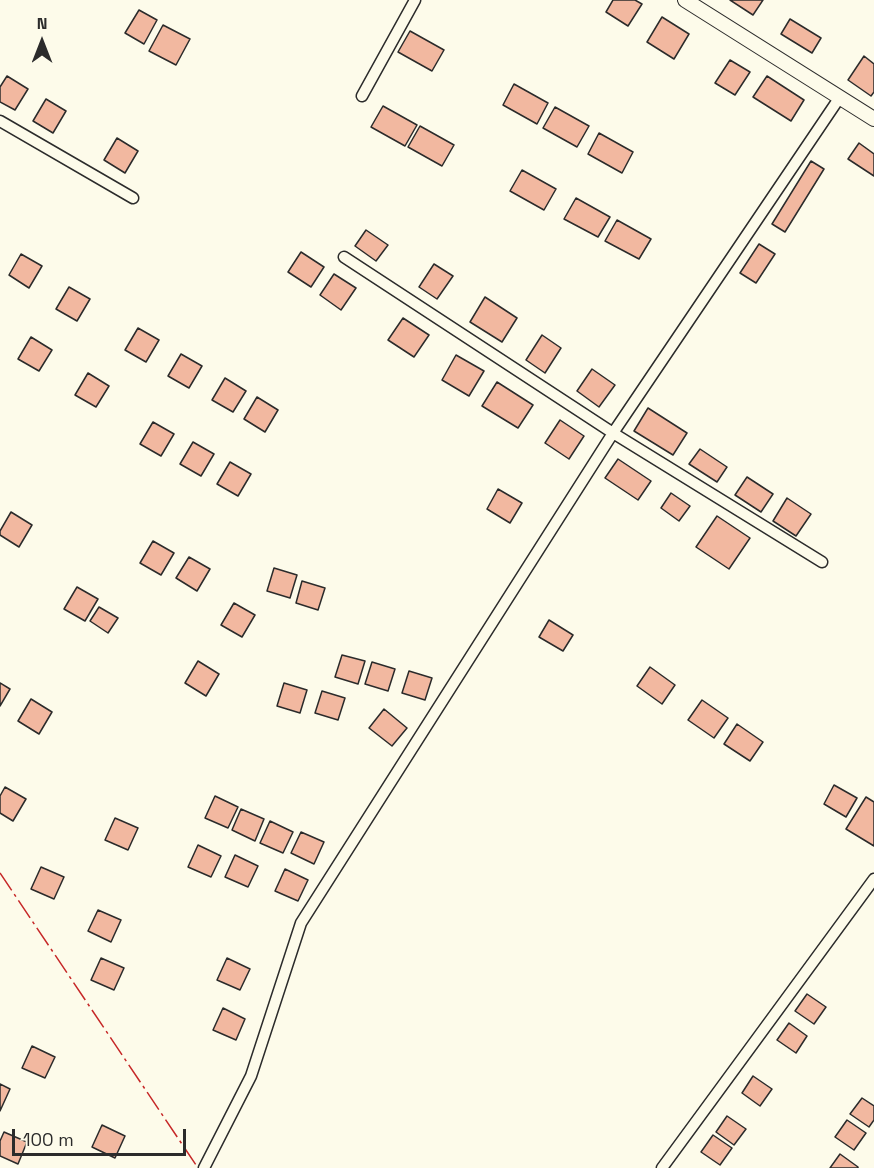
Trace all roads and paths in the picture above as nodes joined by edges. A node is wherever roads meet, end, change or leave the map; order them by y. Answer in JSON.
{"nodes":[{"id":1,"x":415,"y":0,"type":"edge"},
{"id":2,"x":686,"y":0,"type":"edge"},
{"id":3,"x":362,"y":96,"type":"dead end"},
{"id":4,"x":840,"y":97,"type":"junction"},
{"id":5,"x":874,"y":119,"type":"edge"},
{"id":6,"x":0,"y":121,"type":"edge"},
{"id":7,"x":133,"y":198,"type":"dead end"},
{"id":8,"x":344,"y":256,"type":"dead end"},
{"id":9,"x":613,"y":433,"type":"junction"},
{"id":10,"x":822,"y":562,"type":"dead end"},
{"id":11,"x":874,"y":879,"type":"edge"},
{"id":12,"x":204,"y":1168,"type":"edge"},
{"id":13,"x":662,"y":1168,"type":"edge"}],
"edges":[{"from":1,"to":3,"type":"street"},
{"from":2,"to":4,"type":"street"},
{"from":4,"to":5,"type":"street"},
{"from":4,"to":9,"type":"street"},
{"from":6,"to":7,"type":"street"},
{"from":8,"to":9,"type":"street"},
{"from":9,"to":10,"type":"street"},
{"from":9,"to":12,"type":"street"},
{"from":11,"to":13,"type":"street"}]}
